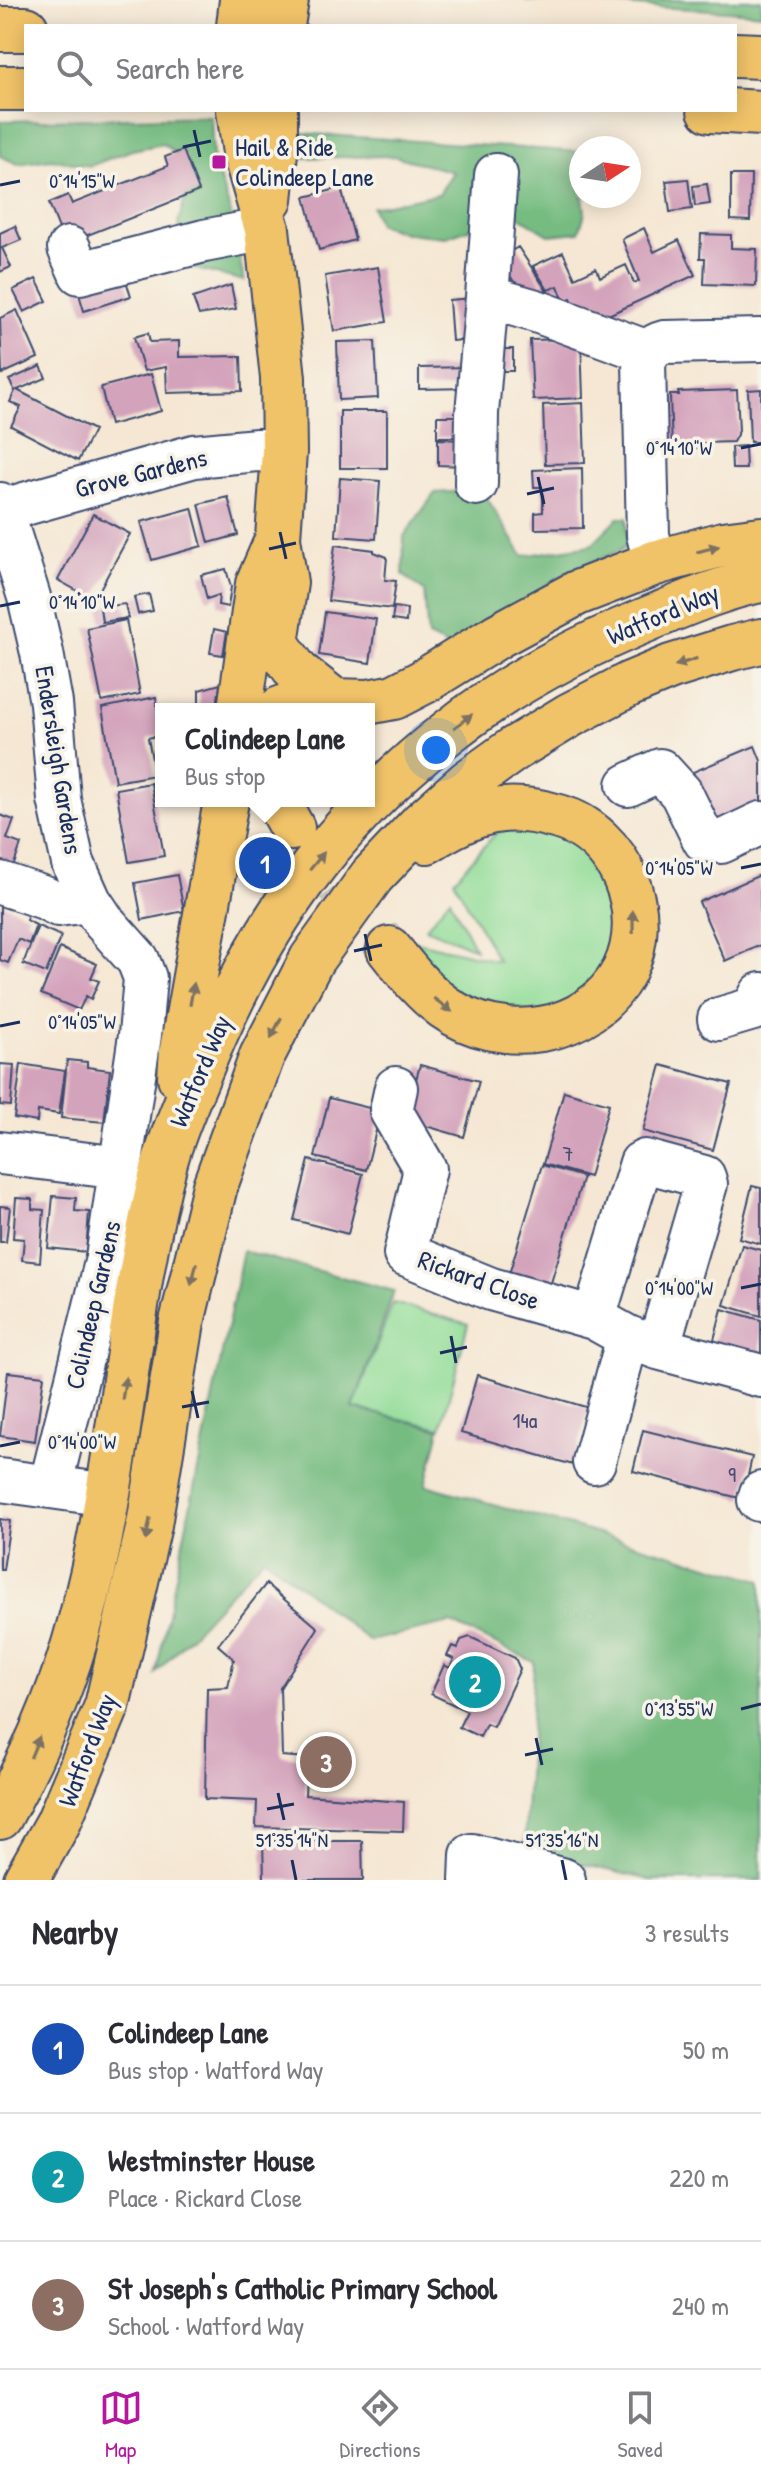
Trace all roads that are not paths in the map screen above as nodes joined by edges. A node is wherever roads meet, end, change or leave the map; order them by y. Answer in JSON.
{"nodes":[{"id":1,"x":242,"y":0,"type":"edge"},
{"id":2,"x":286,"y":0,"type":"edge"},
{"id":3,"x":239,"y":24,"type":"edge"},
{"id":4,"x":282,"y":24,"type":"edge"},
{"id":5,"x":0,"y":29,"type":"edge"},
{"id":6,"x":24,"y":29,"type":"edge"},
{"id":7,"x":737,"y":55,"type":"edge"},
{"id":8,"x":761,"y":56,"type":"edge"},
{"id":9,"x":0,"y":88,"type":"edge"},
{"id":10,"x":24,"y":88,"type":"edge"},
{"id":11,"x":240,"y":112,"type":"edge"},
{"id":12,"x":274,"y":112,"type":"edge"},
{"id":13,"x":737,"y":112,"type":"edge"},
{"id":14,"x":761,"y":113,"type":"edge"},
{"id":15,"x":260,"y":153,"type":"junction"},
{"id":16,"x":496,"y":175,"type":"dead end"},
{"id":17,"x":267,"y":229,"type":"junction"},
{"id":18,"x":69,"y":248,"type":"dead end"},
{"id":19,"x":487,"y":297,"type":"junction"},
{"id":20,"x":761,"y":340,"type":"edge"},
{"id":21,"x":648,"y":352,"type":"junction"},
{"id":22,"x":284,"y":452,"type":"junction"},
{"id":23,"x":476,"y":484,"type":"dead end"},
{"id":24,"x":1,"y":509,"type":"edge"},
{"id":25,"x":278,"y":538,"type":"junction"},
{"id":26,"x":761,"y":539,"type":"edge"},
{"id":27,"x":655,"y":563,"type":"junction"},
{"id":28,"x":761,"y":580,"type":"edge"},
{"id":29,"x":761,"y":641,"type":"edge"},
{"id":30,"x":276,"y":643,"type":"junction"},
{"id":31,"x":334,"y":701,"type":"junction"},
{"id":32,"x":241,"y":703,"type":"edge"},
{"id":33,"x":267,"y":703,"type":"edge"},
{"id":34,"x":307,"y":703,"type":"edge"},
{"id":35,"x":628,"y":785,"type":"dead end"},
{"id":36,"x":375,"y":796,"type":"edge"},
{"id":37,"x":225,"y":807,"type":"edge"},
{"id":38,"x":363,"y":807,"type":"edge"},
{"id":39,"x":761,"y":823,"type":"edge"},
{"id":40,"x":372,"y":876,"type":"junction"},
{"id":41,"x":0,"y":883,"type":"edge"},
{"id":42,"x":90,"y":901,"type":"junction"},
{"id":43,"x":389,"y":949,"type":"tunnel mouth"},
{"id":44,"x":761,"y":965,"type":"edge"},
{"id":45,"x":761,"y":974,"type":"edge"},
{"id":46,"x":761,"y":994,"type":"edge"},
{"id":47,"x":144,"y":1000,"type":"joint"},
{"id":48,"x":719,"y":1019,"type":"dead end"},
{"id":49,"x":396,"y":1088,"type":"dead end"},
{"id":50,"x":176,"y":1127,"type":"junction"},
{"id":51,"x":0,"y":1153,"type":"edge"},
{"id":52,"x":121,"y":1168,"type":"junction"},
{"id":53,"x":627,"y":1334,"type":"junction"},
{"id":54,"x":761,"y":1376,"type":"edge"},
{"id":55,"x":594,"y":1462,"type":"dead end"},
{"id":56,"x":0,"y":1480,"type":"edge"},
{"id":57,"x":50,"y":1487,"type":"junction"},
{"id":58,"x":108,"y":1495,"type":"junction"},
{"id":59,"x":0,"y":1817,"type":"edge"},
{"id":60,"x":26,"y":1880,"type":"edge"},
{"id":61,"x":471,"y":1880,"type":"edge"},
{"id":62,"x":564,"y":1880,"type":"edge"}],
"edges":[{"from":1,"to":3,"type":"main road"},
{"from":2,"to":4,"type":"main road"},
{"from":5,"to":6,"type":"main road"},
{"from":7,"to":8,"type":"main road"},
{"from":9,"to":10,"type":"main road"},
{"from":11,"to":15,"type":"main road"},
{"from":12,"to":15,"type":"main road"},
{"from":13,"to":14,"type":"main road"},
{"from":15,"to":17,"type":"main road"},
{"from":16,"to":19,"type":"street"},
{"from":17,"to":18,"type":"street"},
{"from":17,"to":22,"type":"main road"},
{"from":19,"to":21,"type":"street"},
{"from":19,"to":23,"type":"street"},
{"from":20,"to":21,"type":"street"},
{"from":21,"to":27,"type":"street"},
{"from":22,"to":24,"type":"street","name":"Grove Gardens"},
{"from":22,"to":25,"type":"main road"},
{"from":24,"to":42,"type":"street","name":"Endersleigh Gardens"},
{"from":25,"to":30,"type":"main road"},
{"from":25,"to":32,"type":"main road"},
{"from":27,"to":26,"type":"main road","one_way":true},
{"from":27,"to":31,"type":"main road"},
{"from":36,"to":28,"type":"main road","name":"Watford Way","one_way":true},
{"from":29,"to":40,"type":"main road","name":"Watford Way","one_way":true},
{"from":30,"to":31,"type":"main road"},
{"from":30,"to":33,"type":"main road"},
{"from":31,"to":34,"type":"main road"},
{"from":35,"to":39,"type":"street"},
{"from":50,"to":37,"type":"main road","one_way":true},
{"from":50,"to":38,"type":"main road","name":"Watford Way","one_way":true},
{"from":43,"to":40,"type":"main road","one_way":true},
{"from":40,"to":60,"type":"main road","name":"Watford Way","one_way":true},
{"from":41,"to":42,"type":"street"},
{"from":42,"to":47,"type":"street","name":"Endersleigh Gardens"},
{"from":44,"to":45,"type":"street"},
{"from":46,"to":48,"type":"street"},
{"from":47,"to":52,"type":"street","name":"Colindeep Gardens"},
{"from":49,"to":53,"type":"street","name":"Rickard Close"},
{"from":58,"to":50,"type":"main road","name":"Watford Way","one_way":true},
{"from":51,"to":52,"type":"street"},
{"from":52,"to":57,"type":"street","name":"Colindeep Gardens"},
{"from":53,"to":54,"type":"street","name":"Rickard Close"},
{"from":53,"to":55,"type":"street"},
{"from":56,"to":57,"type":"street"},
{"from":57,"to":58,"type":"street"},
{"from":59,"to":58,"type":"main road","name":"Watford Way","one_way":true},
{"from":61,"to":62,"type":"street"}]}
